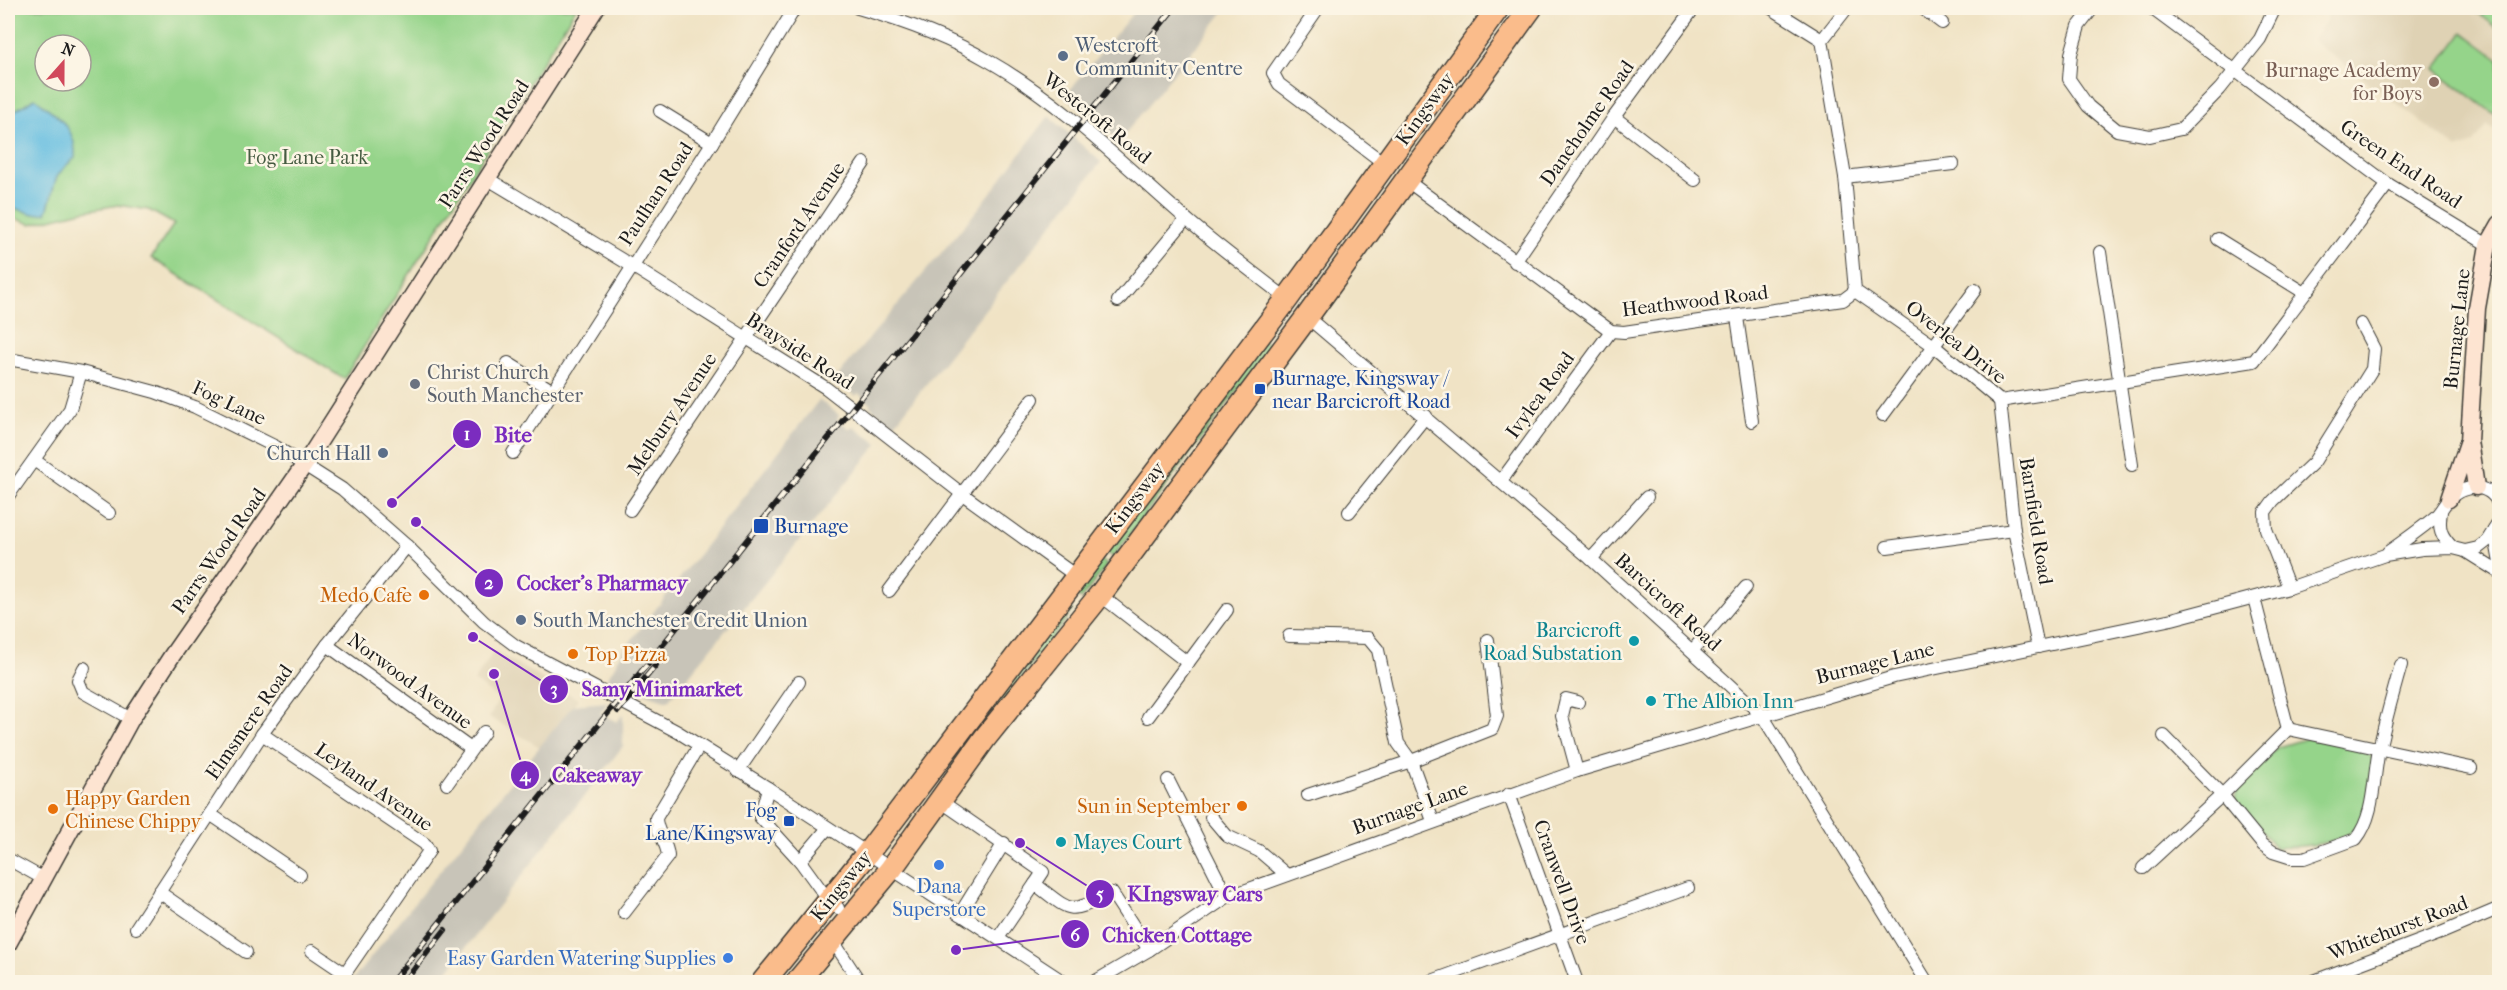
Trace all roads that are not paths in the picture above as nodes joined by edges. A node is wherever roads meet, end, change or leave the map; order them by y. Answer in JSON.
{"nodes":[{"id":1,"x":596,"y":8,"type":"edge"},
{"id":2,"x":795,"y":8,"type":"edge"},
{"id":3,"x":858,"y":8,"type":"edge"},
{"id":4,"x":1318,"y":8,"type":"edge"},
{"id":5,"x":1498,"y":8,"type":"edge"},
{"id":6,"x":1531,"y":8,"type":"edge"},
{"id":7,"x":1694,"y":8,"type":"edge"},
{"id":8,"x":1771,"y":8,"type":"edge"},
{"id":9,"x":1847,"y":8,"type":"edge"},
{"id":10,"x":1922,"y":8,"type":"edge"},
{"id":11,"x":2093,"y":8,"type":"edge"},
{"id":12,"x":2151,"y":8,"type":"edge"},
{"id":13,"x":2275,"y":8,"type":"edge"},
{"id":14,"x":1942,"y":23,"type":"dead end"},
{"id":15,"x":1822,"y":40,"type":"junction"},
{"id":16,"x":2236,"y":69,"type":"junction"},
{"id":17,"x":660,"y":111,"type":"dead end"},
{"id":18,"x":1614,"y":117,"type":"junction"},
{"id":19,"x":712,"y":143,"type":"junction"},
{"id":20,"x":864,"y":163,"type":"dead end"},
{"id":21,"x":1385,"y":164,"type":"junction"},
{"id":22,"x":1953,"y":164,"type":"dead end"},
{"id":23,"x":1845,"y":177,"type":"junction"},
{"id":24,"x":488,"y":179,"type":"junction"},
{"id":25,"x":1406,"y":180,"type":"junction"},
{"id":26,"x":1695,"y":180,"type":"dead end"},
{"id":27,"x":2388,"y":184,"type":"junction"},
{"id":28,"x":1186,"y":219,"type":"junction"},
{"id":29,"x":2499,"y":224,"type":"edge"},
{"id":30,"x":2217,"y":239,"type":"dead end"},
{"id":31,"x":2488,"y":245,"type":"junction"},
{"id":32,"x":2100,"y":252,"type":"dead end"},
{"id":33,"x":1515,"y":262,"type":"junction"},
{"id":34,"x":632,"y":266,"type":"junction"},
{"id":35,"x":1975,"y":290,"type":"dead end"},
{"id":36,"x":1855,"y":291,"type":"junction"},
{"id":37,"x":2305,"y":293,"type":"junction"},
{"id":38,"x":1287,"y":299,"type":"junction"},
{"id":39,"x":1118,"y":301,"type":"dead end"},
{"id":40,"x":1307,"y":316,"type":"junction"},
{"id":41,"x":1737,"y":317,"type":"junction"},
{"id":42,"x":2361,"y":324,"type":"dead end"},
{"id":43,"x":1611,"y":331,"type":"junction"},
{"id":44,"x":747,"y":339,"type":"junction"},
{"id":45,"x":1934,"y":346,"type":"junction"},
{"id":46,"x":8,"y":359,"type":"edge"},
{"id":47,"x":508,"y":363,"type":"dead end"},
{"id":48,"x":81,"y":372,"type":"junction"},
{"id":49,"x":2120,"y":384,"type":"junction"},
{"id":50,"x":553,"y":391,"type":"junction"},
{"id":51,"x":1033,"y":399,"type":"dead end"},
{"id":52,"x":2000,"y":401,"type":"junction"},
{"id":53,"x":1882,"y":415,"type":"dead end"},
{"id":54,"x":1426,"y":416,"type":"junction"},
{"id":55,"x":1752,"y":421,"type":"dead end"},
{"id":56,"x":2469,"y":441,"type":"junction"},
{"id":57,"x":513,"y":453,"type":"dead end"},
{"id":58,"x":34,"y":460,"type":"junction"},
{"id":59,"x":305,"y":464,"type":"junction"},
{"id":60,"x":2132,"y":465,"type":"dead end"},
{"id":61,"x":1501,"y":481,"type":"junction"},
{"id":62,"x":2476,"y":488,"type":"junction"},
{"id":63,"x":2496,"y":492,"type":"edge"},
{"id":64,"x":961,"y":493,"type":"junction"},
{"id":65,"x":8,"y":496,"type":"edge"},
{"id":66,"x":1647,"y":496,"type":"dead end"},
{"id":67,"x":2445,"y":506,"type":"junction"},
{"id":68,"x":2499,"y":509,"type":"edge"},
{"id":69,"x":630,"y":510,"type":"dead end"},
{"id":70,"x":1349,"y":512,"type":"dead end"},
{"id":71,"x":109,"y":513,"type":"dead end"},
{"id":72,"x":2499,"y":518,"type":"edge"},
{"id":73,"x":2014,"y":530,"type":"junction"},
{"id":74,"x":2494,"y":530,"type":"junction"},
{"id":75,"x":407,"y":546,"type":"junction"},
{"id":76,"x":1887,"y":547,"type":"dead end"},
{"id":77,"x":2459,"y":550,"type":"junction"},
{"id":78,"x":2385,"y":555,"type":"junction"},
{"id":79,"x":1591,"y":559,"type":"junction"},
{"id":80,"x":2499,"y":563,"type":"edge"},
{"id":81,"x":2499,"y":573,"type":"edge"},
{"id":82,"x":1076,"y":576,"type":"junction"},
{"id":83,"x":1746,"y":587,"type":"dead end"},
{"id":84,"x":2289,"y":588,"type":"junction"},
{"id":85,"x":889,"y":591,"type":"dead end"},
{"id":86,"x":1100,"y":595,"type":"junction"},
{"id":87,"x":2254,"y":598,"type":"junction"},
{"id":88,"x":1227,"y":610,"type":"dead end"},
{"id":89,"x":1288,"y":636,"type":"dead end"},
{"id":90,"x":1488,"y":640,"type":"dead end"},
{"id":91,"x":327,"y":645,"type":"junction"},
{"id":92,"x":2038,"y":647,"type":"junction"},
{"id":93,"x":1693,"y":650,"type":"junction"},
{"id":94,"x":1188,"y":663,"type":"junction"},
{"id":95,"x":2401,"y":664,"type":"dead end"},
{"id":96,"x":84,"y":668,"type":"dead end"},
{"id":97,"x":799,"y":682,"type":"dead end"},
{"id":98,"x":1578,"y":702,"type":"dead end"},
{"id":99,"x":1762,"y":715,"type":"junction"},
{"id":100,"x":1148,"y":717,"type":"dead end"},
{"id":101,"x":131,"y":719,"type":"junction"},
{"id":102,"x":2288,"y":729,"type":"junction"},
{"id":103,"x":484,"y":732,"type":"dead end"},
{"id":104,"x":262,"y":734,"type":"junction"},
{"id":105,"x":2164,"y":736,"type":"dead end"},
{"id":106,"x":985,"y":738,"type":"junction"},
{"id":107,"x":699,"y":746,"type":"junction"},
{"id":108,"x":471,"y":749,"type":"junction"},
{"id":109,"x":2379,"y":750,"type":"junction"},
{"id":110,"x":1411,"y":761,"type":"junction"},
{"id":111,"x":2471,"y":768,"type":"dead end"},
{"id":112,"x":738,"y":771,"type":"junction"},
{"id":113,"x":1577,"y":771,"type":"junction"},
{"id":114,"x":1168,"y":780,"type":"dead end"},
{"id":115,"x":447,"y":784,"type":"dead end"},
{"id":116,"x":768,"y":788,"type":"junction"},
{"id":117,"x":1509,"y":794,"type":"junction"},
{"id":118,"x":1308,"y":795,"type":"dead end"},
{"id":119,"x":2222,"y":795,"type":"junction"},
{"id":120,"x":939,"y":800,"type":"junction"},
{"id":121,"x":210,"y":814,"type":"junction"},
{"id":122,"x":1211,"y":817,"type":"dead end"},
{"id":123,"x":1433,"y":822,"type":"junction"},
{"id":124,"x":827,"y":829,"type":"junction"},
{"id":125,"x":1004,"y":843,"type":"junction"},
{"id":126,"x":867,"y":854,"type":"junction"},
{"id":127,"x":8,"y":859,"type":"edge"},
{"id":128,"x":800,"y":861,"type":"junction"},
{"id":129,"x":2143,"y":868,"type":"dead end"},
{"id":130,"x":891,"y":869,"type":"junction"},
{"id":131,"x":300,"y":875,"type":"dead end"},
{"id":132,"x":1287,"y":875,"type":"junction"},
{"id":133,"x":44,"y":879,"type":"junction"},
{"id":134,"x":1035,"y":884,"type":"junction"},
{"id":135,"x":1688,"y":888,"type":"dead end"},
{"id":136,"x":159,"y":892,"type":"junction"},
{"id":137,"x":1227,"y":897,"type":"junction"},
{"id":138,"x":834,"y":905,"type":"junction"},
{"id":139,"x":2499,"y":908,"type":"edge"},
{"id":140,"x":624,"y":913,"type":"dead end"},
{"id":141,"x":960,"y":914,"type":"junction"},
{"id":142,"x":135,"y":928,"type":"dead end"},
{"id":143,"x":1560,"y":933,"type":"junction"},
{"id":144,"x":998,"y":938,"type":"junction"},
{"id":145,"x":833,"y":942,"type":"junction"},
{"id":146,"x":8,"y":944,"type":"edge"},
{"id":147,"x":1149,"y":950,"type":"junction"},
{"id":148,"x":312,"y":951,"type":"dead end"},
{"id":149,"x":246,"y":952,"type":"dead end"},
{"id":150,"x":1127,"y":964,"type":"junction"},
{"id":151,"x":343,"y":978,"type":"edge"},
{"id":152,"x":763,"y":982,"type":"edge"},
{"id":153,"x":777,"y":982,"type":"edge"},
{"id":154,"x":797,"y":982,"type":"edge"},
{"id":155,"x":860,"y":982,"type":"edge"},
{"id":156,"x":1064,"y":982,"type":"edge"},
{"id":157,"x":1094,"y":982,"type":"edge"},
{"id":158,"x":1117,"y":982,"type":"edge"},
{"id":159,"x":1429,"y":982,"type":"edge"},
{"id":160,"x":1577,"y":982,"type":"edge"},
{"id":161,"x":1927,"y":982,"type":"edge"},
{"id":162,"x":2311,"y":982,"type":"edge"}],
"edges":[{"from":1,"to":24,"type":"street","name":"Parrs Wood Road"},
{"from":2,"to":19,"type":"street","name":"Paulhan Road"},
{"from":3,"to":28,"type":"street","name":"Westcroft Road"},
{"from":4,"to":21,"type":"street"},
{"from":5,"to":21,"type":"highway","name":"Kingsway"},
{"from":6,"to":25,"type":"highway","name":"Kingsway"},
{"from":7,"to":18,"type":"street","name":"Daneholme Road"},
{"from":8,"to":15,"type":"street"},
{"from":9,"to":15,"type":"street"},
{"from":10,"to":14,"type":"street"},
{"from":11,"to":16,"type":"street"},
{"from":12,"to":16,"type":"street","name":"Green End Road"},
{"from":13,"to":16,"type":"street"},
{"from":15,"to":23,"type":"street"},
{"from":16,"to":27,"type":"street","name":"Green End Road"},
{"from":17,"to":19,"type":"street","name":"Paulhan Road"},
{"from":18,"to":26,"type":"street"},
{"from":18,"to":33,"type":"street","name":"Daneholme Road"},
{"from":19,"to":34,"type":"street","name":"Paulhan Road"},
{"from":20,"to":44,"type":"street","name":"Cranford Avenue"},
{"from":21,"to":38,"type":"highway","name":"Kingsway"},
{"from":22,"to":23,"type":"street"},
{"from":23,"to":36,"type":"street"},
{"from":24,"to":34,"type":"street","name":"Brayside Road"},
{"from":24,"to":59,"type":"street","name":"Parrs Wood Road"},
{"from":25,"to":33,"type":"street","name":"Heathwood Road"},
{"from":25,"to":40,"type":"highway","name":"Kingsway"},
{"from":27,"to":31,"type":"street","name":"Green End Road"},
{"from":27,"to":37,"type":"street","name":"Overlea Drive"},
{"from":28,"to":38,"type":"street","name":"Westcroft Road"},
{"from":28,"to":39,"type":"street"},
{"from":29,"to":31,"type":"street","name":"Burnage Lane"},
{"from":30,"to":37,"type":"street"},
{"from":31,"to":56,"type":"street","name":"Burnage Lane"},
{"from":32,"to":49,"type":"street"},
{"from":33,"to":43,"type":"street","name":"Heathwood Road"},
{"from":34,"to":44,"type":"street","name":"Brayside Road"},
{"from":34,"to":50,"type":"street","name":"Paulhan Road"},
{"from":35,"to":45,"type":"street"},
{"from":36,"to":41,"type":"street","name":"Heathwood Road"},
{"from":36,"to":45,"type":"street","name":"Overlea Drive"},
{"from":37,"to":49,"type":"street","name":"Overlea Drive"},
{"from":38,"to":82,"type":"highway","name":"Kingsway"},
{"from":40,"to":54,"type":"street","name":"Barcicroft Road"},
{"from":40,"to":86,"type":"highway","name":"Kingsway"},
{"from":41,"to":43,"type":"street","name":"Heathwood Road"},
{"from":41,"to":55,"type":"street"},
{"from":42,"to":84,"type":"street"},
{"from":43,"to":61,"type":"street","name":"Ivylea Road"},
{"from":44,"to":64,"type":"street","name":"Brayside Road"},
{"from":44,"to":69,"type":"street","name":"Melbury Avenue"},
{"from":45,"to":52,"type":"street","name":"Overlea Drive"},
{"from":45,"to":53,"type":"street"},
{"from":46,"to":48,"type":"street","name":"Fog Lane"},
{"from":47,"to":50,"type":"street"},
{"from":48,"to":58,"type":"street"},
{"from":48,"to":59,"type":"street","name":"Fog Lane"},
{"from":49,"to":52,"type":"street","name":"Overlea Drive"},
{"from":49,"to":60,"type":"street"},
{"from":50,"to":57,"type":"street","name":"Paulhan Road"},
{"from":51,"to":64,"type":"street"},
{"from":52,"to":73,"type":"street","name":"Barnfield Road"},
{"from":54,"to":61,"type":"street","name":"Barcicroft Road"},
{"from":54,"to":70,"type":"street"},
{"from":56,"to":62,"type":"street"},
{"from":56,"to":67,"type":"street"},
{"from":58,"to":65,"type":"street"},
{"from":58,"to":71,"type":"street"},
{"from":59,"to":75,"type":"street","name":"Fog Lane"},
{"from":59,"to":101,"type":"street","name":"Parrs Wood Road"},
{"from":61,"to":79,"type":"street","name":"Barcicroft Road"},
{"from":62,"to":63,"type":"street"},
{"from":62,"to":67,"type":"street","name":"Burnage Lane"},
{"from":63,"to":68,"type":"street"},
{"from":64,"to":82,"type":"street","name":"Brayside Road"},
{"from":64,"to":85,"type":"street"},
{"from":66,"to":79,"type":"street"},
{"from":67,"to":77,"type":"street"},
{"from":67,"to":78,"type":"street","name":"Burnage Lane"},
{"from":72,"to":74,"type":"street","name":"Burnage Lane"},
{"from":73,"to":76,"type":"street"},
{"from":73,"to":92,"type":"street","name":"Barnfield Road"},
{"from":74,"to":77,"type":"street","name":"Burnage Lane"},
{"from":74,"to":80,"type":"street"},
{"from":75,"to":91,"type":"street","name":"Elmsmere Road"},
{"from":75,"to":107,"type":"street","name":"Fog Lane"},
{"from":77,"to":78,"type":"street","name":"Burnage Lane"},
{"from":77,"to":81,"type":"street"},
{"from":78,"to":84,"type":"street","name":"Burnage Lane"},
{"from":79,"to":93,"type":"street","name":"Barcicroft Road"},
{"from":82,"to":126,"type":"highway","name":"Kingsway"},
{"from":83,"to":93,"type":"street"},
{"from":84,"to":87,"type":"street","name":"Burnage Lane"},
{"from":86,"to":94,"type":"street"},
{"from":86,"to":106,"type":"highway","name":"Kingsway"},
{"from":87,"to":92,"type":"street","name":"Burnage Lane"},
{"from":87,"to":102,"type":"street"},
{"from":88,"to":94,"type":"street"},
{"from":89,"to":110,"type":"street"},
{"from":90,"to":110,"type":"street"},
{"from":91,"to":104,"type":"street","name":"Elmsmere Road"},
{"from":91,"to":108,"type":"street","name":"Norwood Avenue"},
{"from":92,"to":99,"type":"street","name":"Burnage Lane"},
{"from":93,"to":99,"type":"street","name":"Barcicroft Road"},
{"from":94,"to":100,"type":"street"},
{"from":95,"to":109,"type":"street"},
{"from":96,"to":101,"type":"street"},
{"from":97,"to":112,"type":"street"},
{"from":98,"to":113,"type":"street"},
{"from":99,"to":113,"type":"street","name":"Burnage Lane"},
{"from":99,"to":161,"type":"street","name":"Barcicroft Road"},
{"from":101,"to":133,"type":"street","name":"Parrs Wood Road"},
{"from":102,"to":109,"type":"street"},
{"from":102,"to":119,"type":"street"},
{"from":103,"to":108,"type":"street","name":"Norwood Avenue"},
{"from":104,"to":121,"type":"street","name":"Elmsmere Road"},
{"from":104,"to":151,"type":"street","name":"Leyland Avenue"},
{"from":105,"to":119,"type":"street"},
{"from":106,"to":120,"type":"highway","name":"Kingsway"},
{"from":106,"to":126,"type":"highway"},
{"from":107,"to":112,"type":"street","name":"Fog Lane"},
{"from":107,"to":140,"type":"street"},
{"from":108,"to":115,"type":"street","name":"Norwood Avenue"},
{"from":109,"to":111,"type":"street"},
{"from":109,"to":119,"type":"street"},
{"from":110,"to":118,"type":"street"},
{"from":110,"to":123,"type":"street"},
{"from":112,"to":116,"type":"street","name":"Fog Lane"},
{"from":113,"to":117,"type":"street","name":"Burnage Lane"},
{"from":114,"to":137,"type":"street"},
{"from":116,"to":124,"type":"street","name":"Fog Lane"},
{"from":116,"to":128,"type":"street"},
{"from":117,"to":123,"type":"street","name":"Burnage Lane"},
{"from":117,"to":143,"type":"street","name":"Cranwell Drive"},
{"from":119,"to":129,"type":"street"},
{"from":120,"to":125,"type":"street"},
{"from":120,"to":130,"type":"highway","name":"Kingsway"},
{"from":121,"to":131,"type":"street"},
{"from":121,"to":136,"type":"street","name":"Elmsmere Road"},
{"from":122,"to":132,"type":"street"},
{"from":123,"to":132,"type":"street","name":"Burnage Lane"},
{"from":124,"to":126,"type":"street","name":"Fog Lane"},
{"from":124,"to":128,"type":"street"},
{"from":125,"to":134,"type":"street"},
{"from":125,"to":141,"type":"street"},
{"from":126,"to":130,"type":"street","name":"Fog Lane"},
{"from":126,"to":138,"type":"highway","name":"Kingsway"},
{"from":127,"to":133,"type":"street"},
{"from":128,"to":138,"type":"street"},
{"from":130,"to":138,"type":"highway"},
{"from":130,"to":141,"type":"street","name":"Fog Lane"},
{"from":130,"to":145,"type":"highway","name":"Kingsway"},
{"from":132,"to":137,"type":"street","name":"Burnage Lane"},
{"from":133,"to":146,"type":"street","name":"Parrs Wood Road"},
{"from":134,"to":144,"type":"street"},
{"from":134,"to":147,"type":"street"},
{"from":135,"to":143,"type":"street"},
{"from":136,"to":142,"type":"street","name":"Elmsmere Road"},
{"from":136,"to":149,"type":"street"},
{"from":137,"to":147,"type":"street","name":"Burnage Lane"},
{"from":138,"to":152,"type":"highway","name":"Kingsway"},
{"from":138,"to":153,"type":"highway"},
{"from":139,"to":162,"type":"street","name":"Whitehurst Road"},
{"from":141,"to":144,"type":"street","name":"Fog Lane"},
{"from":143,"to":159,"type":"street"},
{"from":143,"to":160,"type":"street","name":"Cranwell Drive"},
{"from":144,"to":156,"type":"street","name":"Fog Lane"},
{"from":145,"to":154,"type":"highway","name":"Kingsway"},
{"from":145,"to":155,"type":"street"},
{"from":147,"to":150,"type":"street","name":"Burnage Lane"},
{"from":148,"to":151,"type":"street","name":"Leyland Avenue"},
{"from":150,"to":157,"type":"street","name":"Burnage Lane"},
{"from":150,"to":158,"type":"street","name":"Burnage Lane"}]}
